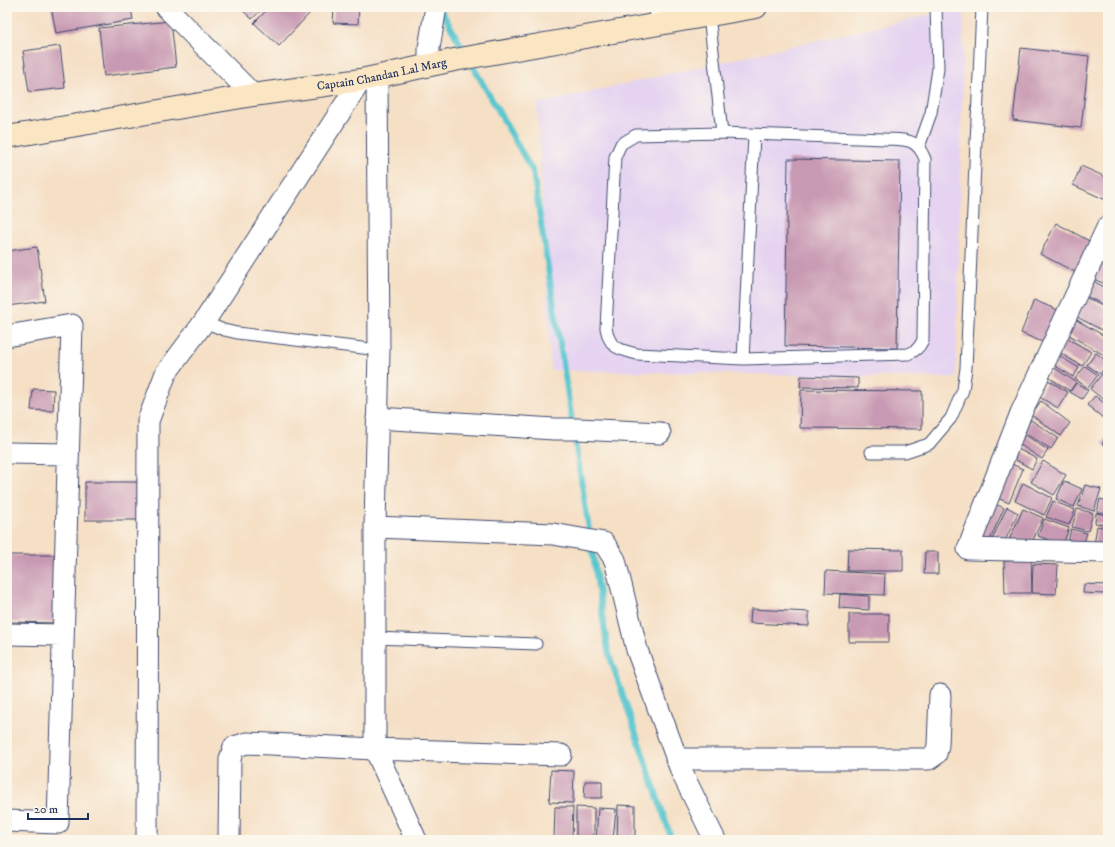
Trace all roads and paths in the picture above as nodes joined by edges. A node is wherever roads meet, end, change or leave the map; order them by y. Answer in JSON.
{"nodes":[{"id":1,"x":166,"y":7,"type":"edge"},
{"id":2,"x":756,"y":7,"type":"edge"},
{"id":3,"x":936,"y":7,"type":"edge"},
{"id":4,"x":982,"y":7,"type":"edge"},
{"id":5,"x":436,"y":10,"type":"edge"},
{"id":6,"x":721,"y":11,"type":"edge"},
{"id":7,"x":661,"y":15,"type":"edge"},
{"id":8,"x":429,"y":65,"type":"junction"},
{"id":9,"x":369,"y":78,"type":"junction"},
{"id":10,"x":253,"y":95,"type":"junction"},
{"id":11,"x":722,"y":134,"type":"junction"},
{"id":12,"x":754,"y":135,"type":"junction"},
{"id":13,"x":7,"y":137,"type":"edge"},
{"id":14,"x":919,"y":147,"type":"junction"},
{"id":15,"x":1108,"y":226,"type":"edge"},
{"id":16,"x":204,"y":322,"type":"junction"},
{"id":17,"x":7,"y":336,"type":"edge"},
{"id":18,"x":379,"y":350,"type":"junction"},
{"id":19,"x":743,"y":359,"type":"junction"},
{"id":20,"x":377,"y":418,"type":"junction"},
{"id":21,"x":660,"y":433,"type":"dead end"},
{"id":22,"x":7,"y":452,"type":"edge"},
{"id":23,"x":871,"y":452,"type":"dead end"},
{"id":24,"x":68,"y":454,"type":"junction"},
{"id":25,"x":375,"y":527,"type":"junction"},
{"id":26,"x":1108,"y":552,"type":"edge"},
{"id":27,"x":7,"y":634,"type":"edge"},
{"id":28,"x":63,"y":634,"type":"junction"},
{"id":29,"x":375,"y":638,"type":"junction"},
{"id":30,"x":536,"y":644,"type":"dead end"},
{"id":31,"x":940,"y":696,"type":"dead end"},
{"id":32,"x":375,"y":749,"type":"junction"},
{"id":33,"x":561,"y":755,"type":"dead end"},
{"id":34,"x":676,"y":759,"type":"junction"},
{"id":35,"x":7,"y":821,"type":"edge"},
{"id":36,"x":147,"y":840,"type":"edge"},
{"id":37,"x":229,"y":840,"type":"edge"},
{"id":38,"x":416,"y":840,"type":"edge"},
{"id":39,"x":715,"y":840,"type":"edge"}],
"edges":[{"from":1,"to":10,"type":"street"},
{"from":2,"to":6,"type":"street","name":"Captain Chandan Lal Marg"},
{"from":3,"to":14,"type":"lane"},
{"from":4,"to":23,"type":"lane"},
{"from":5,"to":8,"type":"street"},
{"from":6,"to":7,"type":"street","name":"Captain Chandan Lal Marg"},
{"from":6,"to":11,"type":"lane"},
{"from":7,"to":8,"type":"street","name":"Captain Chandan Lal Marg"},
{"from":8,"to":9,"type":"street","name":"Captain Chandan Lal Marg"},
{"from":9,"to":10,"type":"street","name":"Captain Chandan Lal Marg"},
{"from":9,"to":16,"type":"street"},
{"from":9,"to":18,"type":"street"},
{"from":10,"to":13,"type":"street","name":"Captain Chandan Lal Marg"},
{"from":11,"to":12,"type":"lane"},
{"from":11,"to":19,"type":"lane"},
{"from":12,"to":14,"type":"lane"},
{"from":12,"to":19,"type":"lane"},
{"from":14,"to":19,"type":"lane"},
{"from":15,"to":26,"type":"street"},
{"from":16,"to":18,"type":"lane"},
{"from":16,"to":36,"type":"street"},
{"from":17,"to":24,"type":"street"},
{"from":18,"to":20,"type":"street"},
{"from":20,"to":21,"type":"street"},
{"from":20,"to":25,"type":"street"},
{"from":22,"to":24,"type":"street"},
{"from":24,"to":28,"type":"street"},
{"from":25,"to":29,"type":"street"},
{"from":25,"to":34,"type":"street"},
{"from":27,"to":28,"type":"street"},
{"from":28,"to":35,"type":"street"},
{"from":29,"to":30,"type":"lane"},
{"from":29,"to":32,"type":"street"},
{"from":31,"to":34,"type":"street"},
{"from":32,"to":33,"type":"street"},
{"from":32,"to":37,"type":"street"},
{"from":32,"to":38,"type":"street"},
{"from":34,"to":39,"type":"street"}]}
